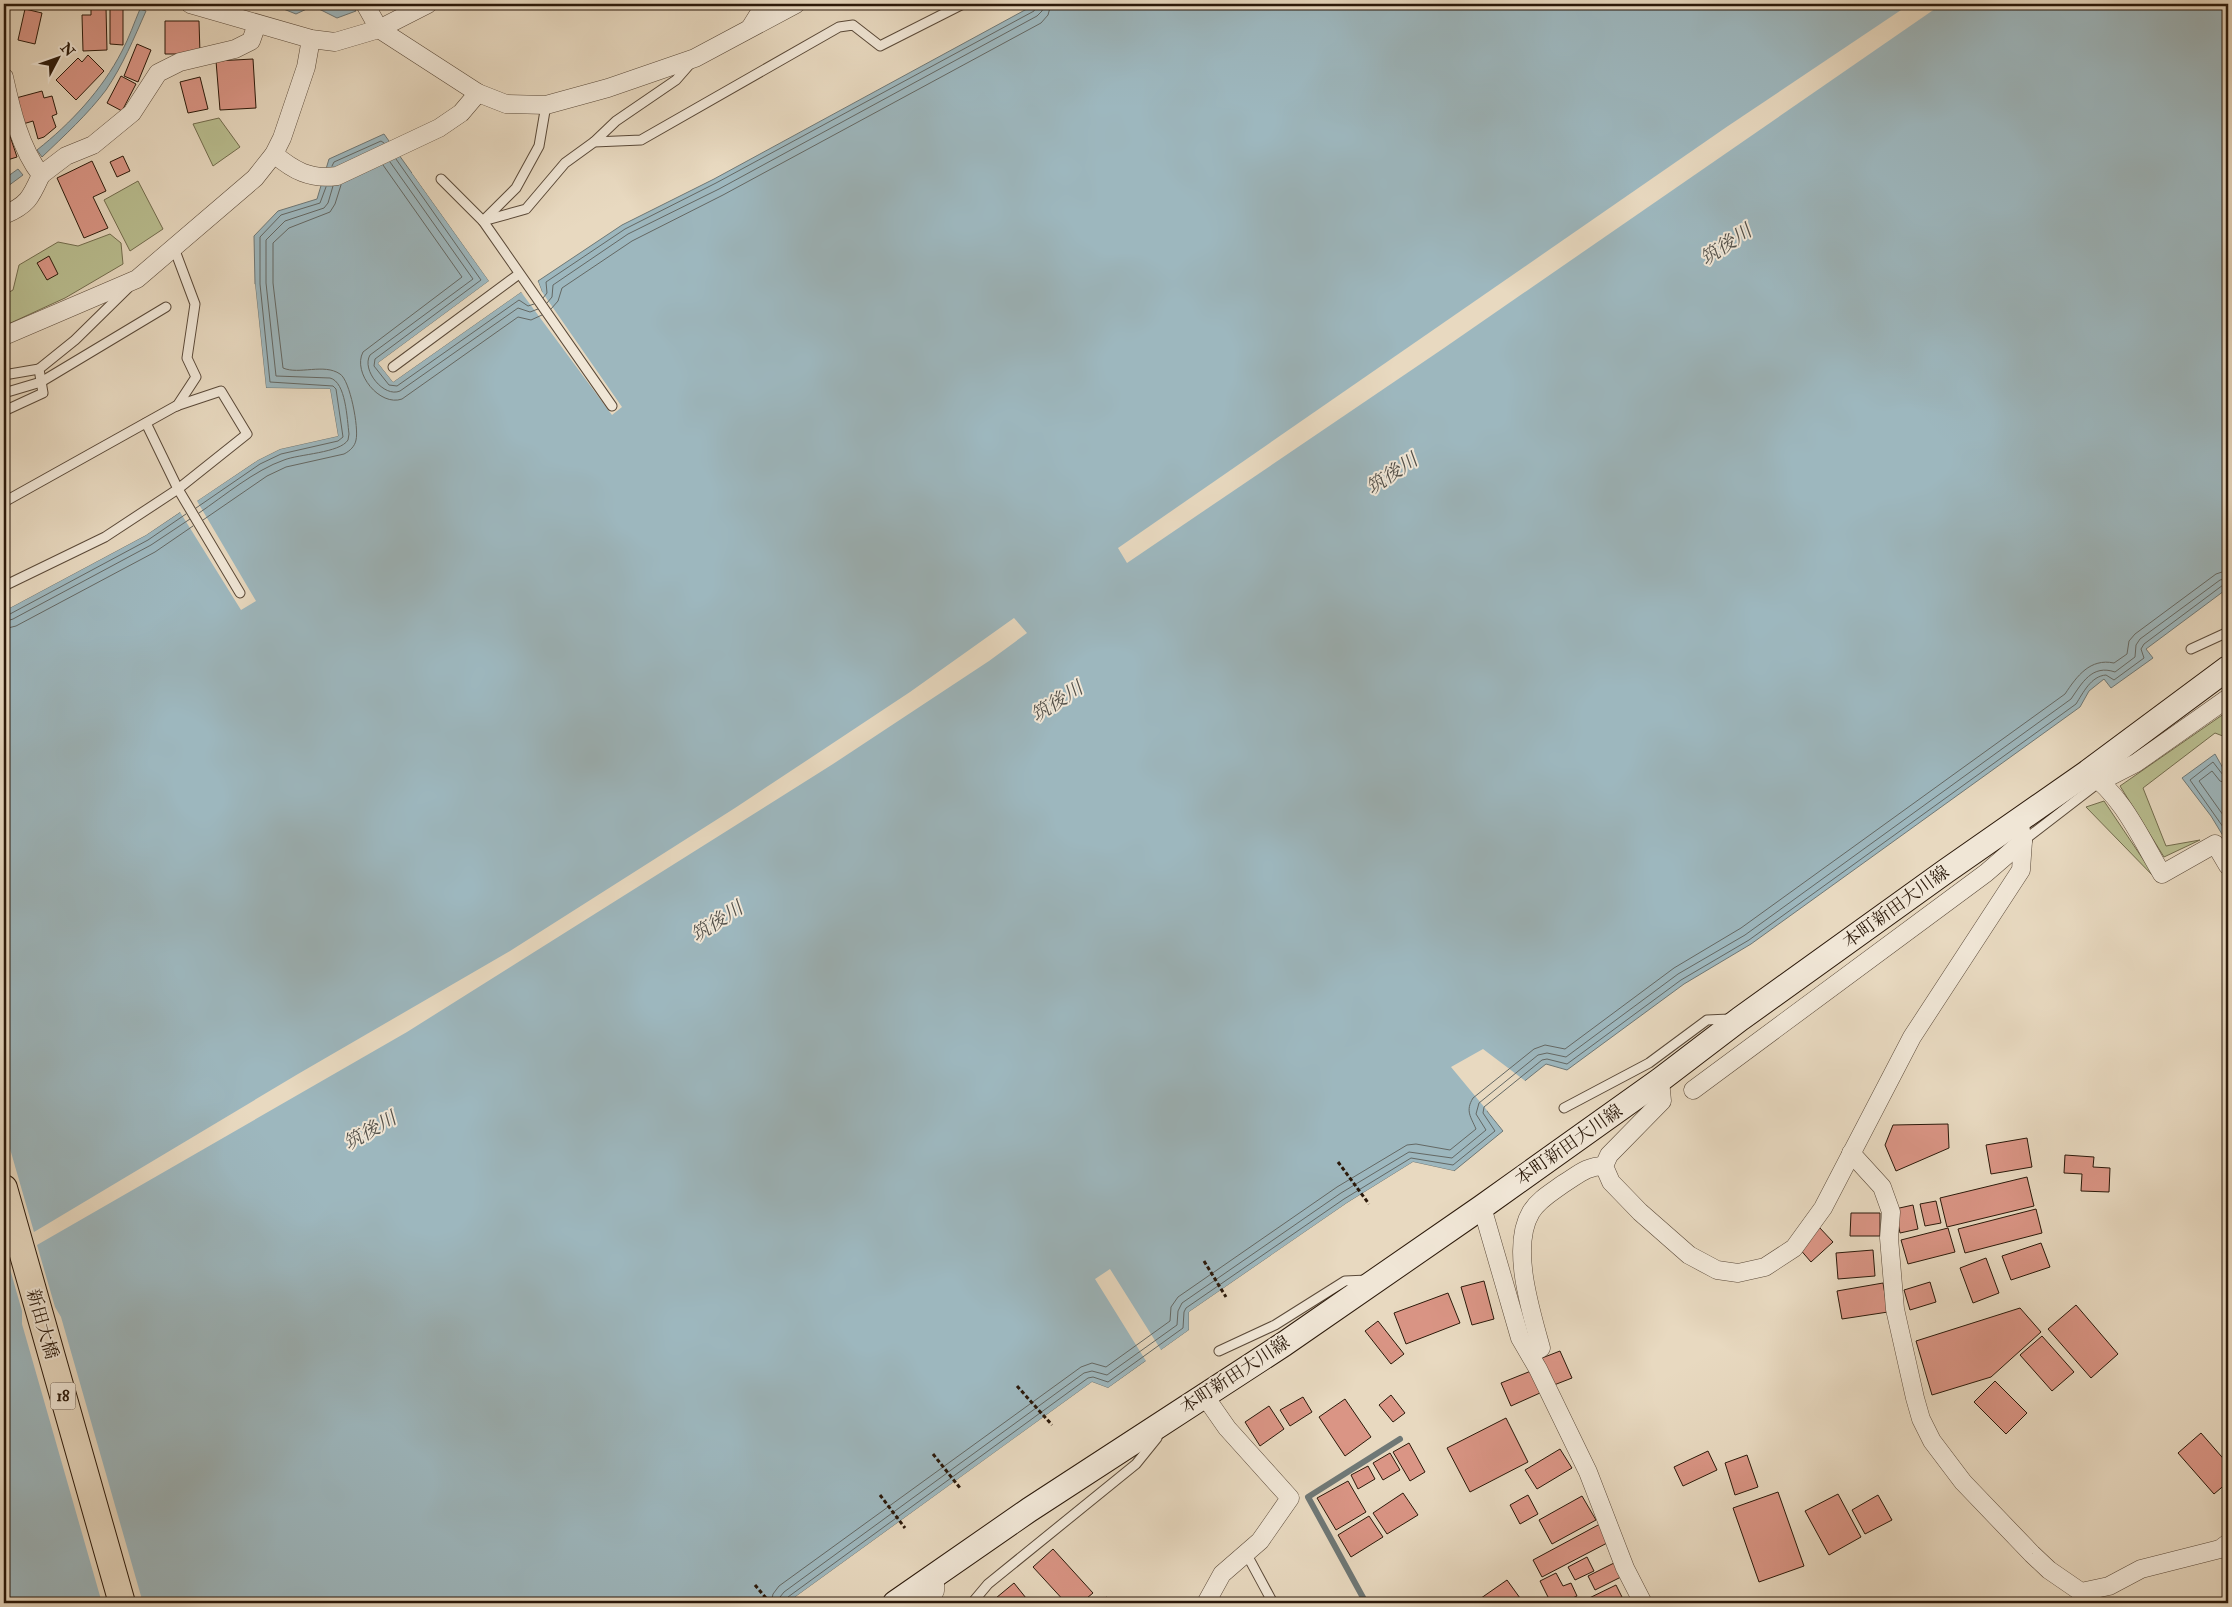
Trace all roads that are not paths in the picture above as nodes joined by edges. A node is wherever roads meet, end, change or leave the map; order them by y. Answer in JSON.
{"nodes":[{"id":1,"x":190,"y":4,"type":"edge"},
{"id":2,"x":365,"y":4,"type":"edge"},
{"id":3,"x":428,"y":4,"type":"edge"},
{"id":4,"x":765,"y":4,"type":"edge"},
{"id":5,"x":796,"y":4,"type":"edge"},
{"id":6,"x":963,"y":4,"type":"edge"},
{"id":7,"x":257,"y":24,"type":"junction"},
{"id":8,"x":379,"y":29,"type":"junction"},
{"id":9,"x":748,"y":31,"type":"junction"},
{"id":10,"x":311,"y":39,"type":"junction"},
{"id":11,"x":695,"y":58,"type":"junction"},
{"id":12,"x":4,"y":76,"type":"edge"},
{"id":13,"x":478,"y":93,"type":"junction"},
{"id":14,"x":546,"y":106,"type":"junction"},
{"id":15,"x":594,"y":142,"type":"junction"},
{"id":16,"x":274,"y":154,"type":"junction"},
{"id":17,"x":41,"y":174,"type":"junction"},
{"id":18,"x":441,"y":179,"type":"dead end"},
{"id":19,"x":4,"y":215,"type":"edge"},
{"id":20,"x":483,"y":221,"type":"junction"},
{"id":21,"x":174,"y":248,"type":"junction"},
{"id":22,"x":519,"y":274,"type":"junction"},
{"id":23,"x":137,"y":278,"type":"junction"},
{"id":24,"x":166,"y":307,"type":"dead end"},
{"id":25,"x":4,"y":336,"type":"edge"},
{"id":26,"x":393,"y":367,"type":"dead end"},
{"id":27,"x":38,"y":369,"type":"junction"},
{"id":28,"x":4,"y":376,"type":"edge"},
{"id":29,"x":41,"y":382,"type":"junction"},
{"id":30,"x":4,"y":393,"type":"edge"},
{"id":31,"x":176,"y":406,"type":"junction"},
{"id":32,"x":612,"y":406,"type":"dead end"},
{"id":33,"x":4,"y":412,"type":"edge"},
{"id":34,"x":146,"y":423,"type":"junction"},
{"id":35,"x":178,"y":490,"type":"junction"},
{"id":36,"x":4,"y":502,"type":"edge"},
{"id":37,"x":4,"y":586,"type":"edge"},
{"id":38,"x":240,"y":593,"type":"dead end"},
{"id":39,"x":2228,"y":632,"type":"edge"},
{"id":40,"x":2190,"y":649,"type":"dead end"},
{"id":41,"x":2228,"y":668,"type":"edge"},
{"id":42,"x":2228,"y":698,"type":"edge"},
{"id":43,"x":2095,"y":776,"type":"junction"},
{"id":44,"x":2021,"y":831,"type":"junction"},
{"id":45,"x":2228,"y":866,"type":"edge"},
{"id":46,"x":1740,"y":1019,"type":"junction"},
{"id":47,"x":1660,"y":1080,"type":"junction"},
{"id":48,"x":1693,"y":1090,"type":"dead end"},
{"id":49,"x":1564,"y":1108,"type":"dead end"},
{"id":50,"x":1851,"y":1153,"type":"junction"},
{"id":51,"x":1604,"y":1166,"type":"junction"},
{"id":52,"x":4,"y":1188,"type":"edge"},
{"id":53,"x":1482,"y":1207,"type":"junction"},
{"id":54,"x":1377,"y":1279,"type":"junction"},
{"id":55,"x":1219,"y":1351,"type":"dead end"},
{"id":56,"x":1530,"y":1354,"type":"junction"},
{"id":57,"x":1204,"y":1395,"type":"junction"},
{"id":58,"x":1154,"y":1428,"type":"junction"},
{"id":59,"x":2228,"y":1543,"type":"edge"},
{"id":60,"x":1246,"y":1553,"type":"junction"},
{"id":61,"x":935,"y":1575,"type":"junction"},
{"id":62,"x":122,"y":1603,"type":"edge"},
{"id":63,"x":895,"y":1603,"type":"edge"},
{"id":64,"x":926,"y":1603,"type":"edge"},
{"id":65,"x":972,"y":1603,"type":"edge"},
{"id":66,"x":1206,"y":1603,"type":"edge"},
{"id":67,"x":1274,"y":1603,"type":"edge"},
{"id":68,"x":1643,"y":1603,"type":"edge"}],
"edges":[{"from":1,"to":7,"type":"street"},
{"from":2,"to":8,"type":"street"},
{"from":3,"to":8,"type":"street"},
{"from":4,"to":9,"type":"street"},
{"from":5,"to":9,"type":"street"},
{"from":6,"to":15,"type":"lane"},
{"from":7,"to":10,"type":"street"},
{"from":7,"to":17,"type":"street"},
{"from":8,"to":10,"type":"street"},
{"from":8,"to":13,"type":"street"},
{"from":9,"to":11,"type":"street"},
{"from":10,"to":16,"type":"street"},
{"from":11,"to":14,"type":"street"},
{"from":11,"to":15,"type":"lane"},
{"from":12,"to":17,"type":"street"},
{"from":13,"to":14,"type":"street"},
{"from":13,"to":16,"type":"street"},
{"from":14,"to":20,"type":"lane"},
{"from":15,"to":20,"type":"lane"},
{"from":16,"to":21,"type":"street"},
{"from":17,"to":19,"type":"street"},
{"from":18,"to":20,"type":"lane"},
{"from":20,"to":22,"type":"lane"},
{"from":21,"to":23,"type":"street"},
{"from":21,"to":31,"type":"lane"},
{"from":22,"to":26,"type":"lane"},
{"from":22,"to":32,"type":"lane"},
{"from":23,"to":25,"type":"street"},
{"from":23,"to":27,"type":"lane"},
{"from":24,"to":29,"type":"lane"},
{"from":27,"to":28,"type":"lane"},
{"from":27,"to":29,"type":"lane"},
{"from":29,"to":30,"type":"lane"},
{"from":29,"to":33,"type":"lane"},
{"from":31,"to":34,"type":"lane"},
{"from":31,"to":35,"type":"lane"},
{"from":34,"to":35,"type":"lane"},
{"from":34,"to":36,"type":"lane"},
{"from":35,"to":37,"type":"lane"},
{"from":35,"to":38,"type":"lane"},
{"from":39,"to":40,"type":"lane"},
{"from":41,"to":43,"type":"main road","name":"本町新田大川線"},
{"from":42,"to":43,"type":"street"},
{"from":43,"to":44,"type":"main road","name":"本町新田大川線"},
{"from":43,"to":45,"type":"street"},
{"from":44,"to":46,"type":"main road","name":"本町新田大川線"},
{"from":44,"to":48,"type":"street"},
{"from":44,"to":50,"type":"street"},
{"from":46,"to":47,"type":"main road","name":"本町新田大川線"},
{"from":46,"to":49,"type":"lane"},
{"from":47,"to":51,"type":"street"},
{"from":47,"to":53,"type":"main road","name":"本町新田大川線"},
{"from":50,"to":51,"type":"street"},
{"from":50,"to":59,"type":"street"},
{"from":51,"to":56,"type":"street"},
{"from":52,"to":62,"type":"main road","name":"新田大橋","number":"18"},
{"from":53,"to":54,"type":"main road","name":"本町新田大川線"},
{"from":53,"to":56,"type":"street"},
{"from":54,"to":55,"type":"lane"},
{"from":54,"to":57,"type":"main road","name":"本町新田大川線"},
{"from":56,"to":68,"type":"street"},
{"from":57,"to":58,"type":"main road","name":"本町新田大川線"},
{"from":57,"to":60,"type":"street"},
{"from":58,"to":61,"type":"main road","name":"本町新田大川線"},
{"from":58,"to":65,"type":"lane"},
{"from":60,"to":66,"type":"street"},
{"from":60,"to":67,"type":"lane"},
{"from":61,"to":63,"type":"main road","name":"本町新田大川線"},
{"from":61,"to":64,"type":"street"}]}
